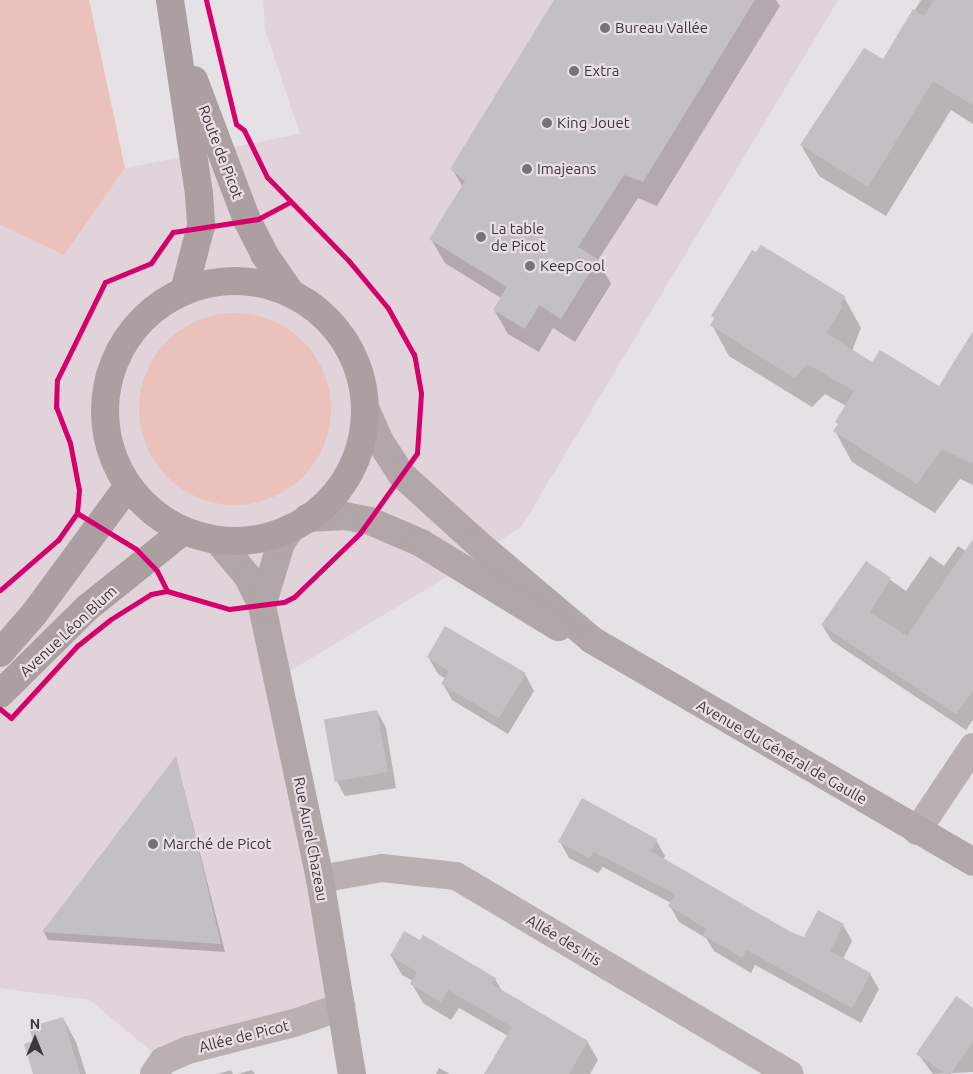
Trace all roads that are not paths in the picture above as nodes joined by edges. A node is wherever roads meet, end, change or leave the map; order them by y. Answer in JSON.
{"nodes":[{"id":1,"x":170,"y":0,"type":"edge"},
{"id":2,"x":176,"y":32,"type":"junction"},
{"id":3,"x":184,"y":291,"type":"junction"},
{"id":4,"x":291,"y":293,"type":"junction"},
{"id":5,"x":366,"y":410,"type":"junction"},
{"id":6,"x":128,"y":486,"type":"junction"},
{"id":7,"x":299,"y":523,"type":"junction"},
{"id":8,"x":183,"y":530,"type":"junction"},
{"id":9,"x":217,"y":540,"type":"junction"},
{"id":10,"x":262,"y":606,"type":"junction"},
{"id":11,"x":592,"y":640,"type":"junction"},
{"id":12,"x":0,"y":653,"type":"edge"},
{"id":13,"x":0,"y":694,"type":"edge"},
{"id":14,"x":973,"y":747,"type":"edge"},
{"id":15,"x":917,"y":831,"type":"junction"},
{"id":16,"x":973,"y":862,"type":"edge"},
{"id":17,"x":320,"y":879,"type":"junction"},
{"id":18,"x":341,"y":1007,"type":"junction"},
{"id":19,"x":154,"y":1074,"type":"edge"},
{"id":20,"x":352,"y":1074,"type":"edge"},
{"id":21,"x":790,"y":1074,"type":"edge"}],
"edges":[{"from":1,"to":2,"type":"main road","name":"Route de Picot"},
{"from":2,"to":3,"type":"main road","name":"Route de Picot"},
{"from":2,"to":4,"type":"main road","name":"Route de Picot"},
{"from":3,"to":4,"type":"main road"},
{"from":3,"to":6,"type":"main road"},
{"from":4,"to":5,"type":"main road"},
{"from":5,"to":7,"type":"main road"},
{"from":5,"to":11,"type":"main road","name":"Avenue du Général de Gaulle"},
{"from":6,"to":8,"type":"main road"},
{"from":6,"to":12,"type":"main road","name":"Avenue Léon Blum"},
{"from":7,"to":9,"type":"main road"},
{"from":7,"to":10,"type":"main road","name":"Rue Aurel Chazeau"},
{"from":7,"to":11,"type":"main road","name":"Avenue du Général de Gaulle"},
{"from":8,"to":9,"type":"main road"},
{"from":8,"to":13,"type":"main road","name":"Avenue Léon Blum"},
{"from":9,"to":10,"type":"main road","name":"Rue Aurel Chazeau"},
{"from":10,"to":17,"type":"main road","name":"Rue Aurel Chazeau"},
{"from":11,"to":15,"type":"main road","name":"Avenue du Général de Gaulle"},
{"from":14,"to":15,"type":"street"},
{"from":15,"to":16,"type":"main road","name":"Avenue du Général de Gaulle"},
{"from":17,"to":18,"type":"main road","name":"Rue Aurel Chazeau"},
{"from":17,"to":21,"type":"street","name":"Allée des Iris"},
{"from":18,"to":19,"type":"street","name":"Allée de Picot"},
{"from":18,"to":20,"type":"main road","name":"Rue Aurel Chazeau"}]}
